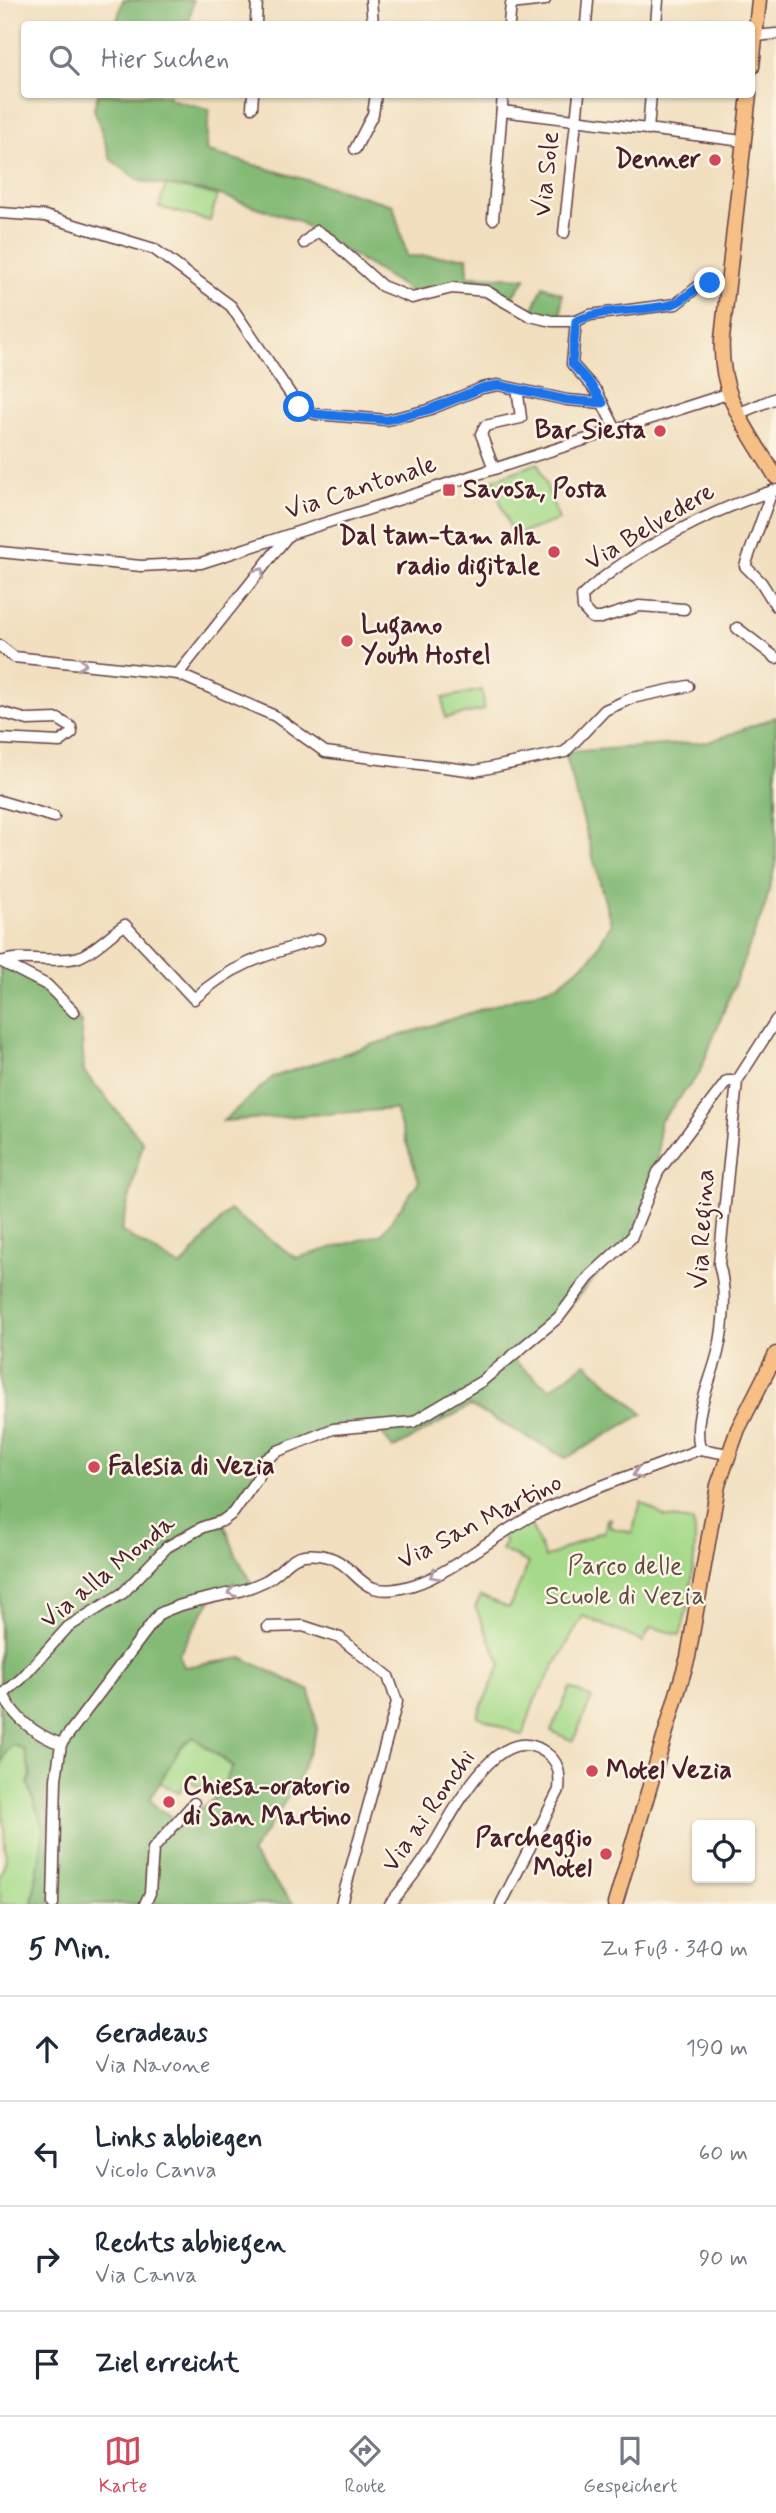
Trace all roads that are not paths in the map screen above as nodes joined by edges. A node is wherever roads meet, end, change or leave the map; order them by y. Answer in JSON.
{"nodes":[{"id":1,"x":257,"y":0,"type":"edge"},
{"id":2,"x":371,"y":0,"type":"edge"},
{"id":3,"x":545,"y":0,"type":"edge"},
{"id":4,"x":588,"y":0,"type":"edge"},
{"id":5,"x":658,"y":0,"type":"edge"},
{"id":6,"x":759,"y":0,"type":"edge"},
{"id":7,"x":256,"y":21,"type":"edge"},
{"id":8,"x":373,"y":21,"type":"edge"},
{"id":9,"x":509,"y":21,"type":"edge"},
{"id":10,"x":586,"y":21,"type":"edge"},
{"id":11,"x":656,"y":21,"type":"edge"},
{"id":12,"x":776,"y":34,"type":"edge"},
{"id":13,"x":755,"y":36,"type":"joint"},
{"id":14,"x":253,"y":98,"type":"edge"},
{"id":15,"x":375,"y":98,"type":"edge"},
{"id":16,"x":503,"y":98,"type":"edge"},
{"id":17,"x":579,"y":98,"type":"edge"},
{"id":18,"x":651,"y":98,"type":"edge"},
{"id":19,"x":748,"y":98,"type":"edge"},
{"id":20,"x":252,"y":107,"type":"dead end"},
{"id":21,"x":502,"y":111,"type":"junction"},
{"id":22,"x":576,"y":119,"type":"junction"},
{"id":23,"x":648,"y":130,"type":"junction"},
{"id":24,"x":743,"y":141,"type":"junction"},
{"id":25,"x":355,"y":149,"type":"dead end"},
{"id":26,"x":0,"y":213,"type":"edge"},
{"id":27,"x":493,"y":219,"type":"dead end"},
{"id":28,"x":564,"y":233,"type":"dead end"},
{"id":29,"x":304,"y":243,"type":"dead end"},
{"id":30,"x":728,"y":285,"type":"junction"},
{"id":31,"x":576,"y":321,"type":"junction"},
{"id":32,"x":727,"y":394,"type":"junction"},
{"id":33,"x":518,"y":395,"type":"dead end"},
{"id":34,"x":776,"y":398,"type":"edge"},
{"id":35,"x":603,"y":403,"type":"junction"},
{"id":36,"x":737,"y":414,"type":"junction"},
{"id":37,"x":615,"y":430,"type":"junction"},
{"id":38,"x":494,"y":469,"type":"junction"},
{"id":39,"x":774,"y":486,"type":"edge"},
{"id":40,"x":289,"y":536,"type":"junction"},
{"id":41,"x":0,"y":552,"type":"edge"},
{"id":42,"x":776,"y":606,"type":"edge"},
{"id":43,"x":684,"y":609,"type":"dead end"},
{"id":44,"x":737,"y":628,"type":"dead end"},
{"id":45,"x":0,"y":646,"type":"edge"},
{"id":46,"x":776,"y":658,"type":"edge"},
{"id":47,"x":178,"y":674,"type":"junction"},
{"id":48,"x":688,"y":686,"type":"dead end"},
{"id":49,"x":0,"y":712,"type":"edge"},
{"id":50,"x":0,"y":739,"type":"edge"},
{"id":51,"x":0,"y":801,"type":"edge"},
{"id":52,"x":54,"y":817,"type":"dead end"},
{"id":53,"x":319,"y":939,"type":"dead end"},
{"id":54,"x":1,"y":961,"type":"edge"},
{"id":55,"x":74,"y":1012,"type":"dead end"},
{"id":56,"x":776,"y":1020,"type":"edge"},
{"id":57,"x":737,"y":1080,"type":"junction"},
{"id":58,"x":776,"y":1353,"type":"edge"},
{"id":59,"x":700,"y":1449,"type":"junction"},
{"id":60,"x":728,"y":1454,"type":"junction"},
{"id":61,"x":268,"y":1627,"type":"dead end"},
{"id":62,"x":2,"y":1696,"type":"edge"},
{"id":63,"x":61,"y":1744,"type":"junction"},
{"id":64,"x":194,"y":1803,"type":"dead end"},
{"id":65,"x":53,"y":1904,"type":"edge"},
{"id":66,"x":145,"y":1904,"type":"edge"},
{"id":67,"x":341,"y":1904,"type":"edge"},
{"id":68,"x":390,"y":1904,"type":"edge"},
{"id":69,"x":501,"y":1904,"type":"edge"},
{"id":70,"x":615,"y":1904,"type":"edge"}],
"edges":[{"from":1,"to":7,"type":"street"},
{"from":2,"to":8,"type":"street"},
{"from":3,"to":9,"type":"street"},
{"from":4,"to":10,"type":"street"},
{"from":5,"to":11,"type":"street"},
{"from":6,"to":13,"type":"main road"},
{"from":12,"to":13,"type":"street"},
{"from":14,"to":20,"type":"street"},
{"from":15,"to":25,"type":"street"},
{"from":16,"to":21,"type":"street","name":"Via Sole"},
{"from":17,"to":22,"type":"street","name":"Via Sole"},
{"from":18,"to":23,"type":"street"},
{"from":19,"to":24,"type":"main road"},
{"from":21,"to":22,"type":"street","name":"Via Sole"},
{"from":21,"to":27,"type":"street","name":"Via Sole"},
{"from":22,"to":23,"type":"street","name":"Via Sole"},
{"from":22,"to":28,"type":"street","name":"Via Sole"},
{"from":23,"to":24,"type":"street","name":"Via Sole"},
{"from":24,"to":30,"type":"main road"},
{"from":26,"to":35,"type":"street"},
{"from":29,"to":31,"type":"street"},
{"from":30,"to":31,"type":"street"},
{"from":30,"to":32,"type":"main road"},
{"from":31,"to":35,"type":"street"},
{"from":32,"to":36,"type":"main road"},
{"from":32,"to":37,"type":"street","name":"Via Cantonale"},
{"from":33,"to":38,"type":"street"},
{"from":34,"to":36,"type":"street"},
{"from":35,"to":37,"type":"street"},
{"from":36,"to":39,"type":"main road"},
{"from":37,"to":38,"type":"street","name":"Via Cantonale"},
{"from":38,"to":40,"type":"street","name":"Via Cantonale"},
{"from":39,"to":42,"type":"street"},
{"from":39,"to":43,"type":"street","name":"Via Belvedere"},
{"from":40,"to":41,"type":"street","name":"Via Cantonale"},
{"from":47,"to":40,"type":"street","one_way":true},
{"from":44,"to":46,"type":"street"},
{"from":45,"to":47,"type":"street","one_way":true},
{"from":47,"to":48,"type":"street"},
{"from":49,"to":50,"type":"street"},
{"from":51,"to":52,"type":"street"},
{"from":53,"to":54,"type":"street"},
{"from":54,"to":55,"type":"street"},
{"from":56,"to":57,"type":"street","name":"Via Regina"},
{"from":57,"to":59,"type":"street","name":"Via Regina"},
{"from":57,"to":62,"type":"street","name":"Via alla Monda"},
{"from":58,"to":60,"type":"main road"},
{"from":59,"to":60,"type":"street"},
{"from":59,"to":63,"type":"street","name":"Via San Martino","one_way":true},
{"from":60,"to":70,"type":"main road"},
{"from":61,"to":67,"type":"street","name":"Via ai Ronchi"},
{"from":62,"to":63,"type":"street"},
{"from":63,"to":65,"type":"street","name":"Via San Martino"},
{"from":64,"to":66,"type":"street"},
{"from":68,"to":69,"type":"street","name":"Via ai Ronchi"}]}
